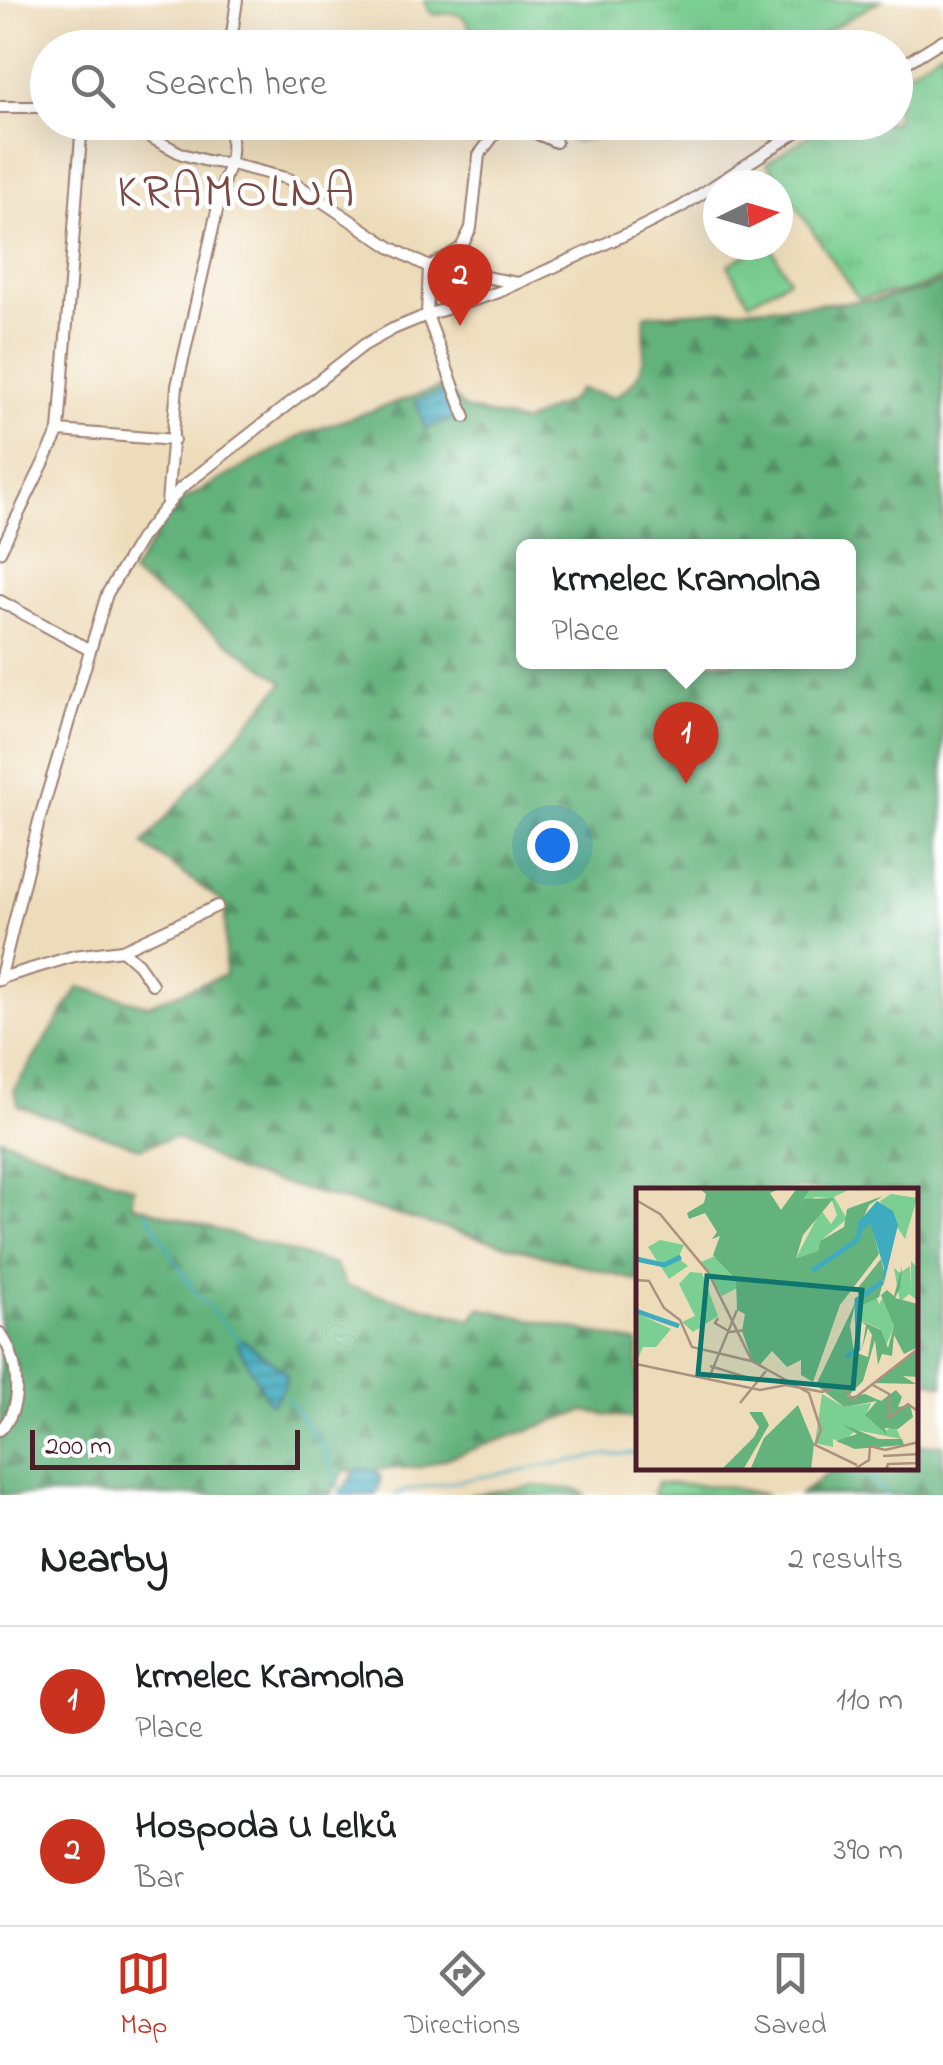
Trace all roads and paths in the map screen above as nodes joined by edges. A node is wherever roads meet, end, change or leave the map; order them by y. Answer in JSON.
{"nodes":[{"id":1,"x":237,"y":0,"type":"edge"},
{"id":2,"x":233,"y":30,"type":"edge"},
{"id":3,"x":943,"y":40,"type":"edge"},
{"id":4,"x":913,"y":59,"type":"edge"},
{"id":5,"x":30,"y":106,"type":"edge"},
{"id":6,"x":0,"y":107,"type":"edge"},
{"id":7,"x":81,"y":140,"type":"edge"},
{"id":8,"x":156,"y":140,"type":"edge"},
{"id":9,"x":232,"y":140,"type":"edge"},
{"id":10,"x":492,"y":140,"type":"edge"},
{"id":11,"x":551,"y":140,"type":"edge"},
{"id":12,"x":784,"y":140,"type":"edge"},
{"id":13,"x":556,"y":142,"type":"dead end"},
{"id":14,"x":231,"y":164,"type":"junction"},
{"id":15,"x":430,"y":267,"type":"junction"},
{"id":16,"x":519,"y":284,"type":"junction"},
{"id":17,"x":426,"y":315,"type":"junction"},
{"id":18,"x":465,"y":417,"type":"dead end"},
{"id":19,"x":59,"y":431,"type":"junction"},
{"id":20,"x":174,"y":440,"type":"junction"},
{"id":21,"x":167,"y":503,"type":"junction"},
{"id":22,"x":0,"y":552,"type":"edge"},
{"id":23,"x":0,"y":601,"type":"edge"},
{"id":24,"x":90,"y":650,"type":"junction"},
{"id":25,"x":217,"y":906,"type":"dead end"},
{"id":26,"x":122,"y":950,"type":"junction"},
{"id":27,"x":1,"y":979,"type":"edge"},
{"id":28,"x":152,"y":984,"type":"dead end"},
{"id":29,"x":0,"y":1333,"type":"edge"},
{"id":30,"x":0,"y":1430,"type":"edge"}],
"edges":[{"from":1,"to":2,"type":"street"},
{"from":3,"to":4,"type":"street"},
{"from":5,"to":6,"type":"street"},
{"from":7,"to":19,"type":"street"},
{"from":8,"to":14,"type":"street"},
{"from":9,"to":14,"type":"street"},
{"from":10,"to":15,"type":"street"},
{"from":11,"to":13,"type":"street"},
{"from":12,"to":16,"type":"street"},
{"from":14,"to":15,"type":"street"},
{"from":14,"to":20,"type":"street"},
{"from":15,"to":16,"type":"street"},
{"from":15,"to":17,"type":"street"},
{"from":16,"to":17,"type":"street"},
{"from":17,"to":18,"type":"street"},
{"from":17,"to":21,"type":"street"},
{"from":19,"to":20,"type":"street"},
{"from":19,"to":22,"type":"street"},
{"from":20,"to":21,"type":"street"},
{"from":21,"to":24,"type":"street"},
{"from":23,"to":24,"type":"street"},
{"from":24,"to":27,"type":"street"},
{"from":25,"to":26,"type":"street"},
{"from":26,"to":27,"type":"street"},
{"from":26,"to":28,"type":"street"},
{"from":29,"to":30,"type":"street"}]}
